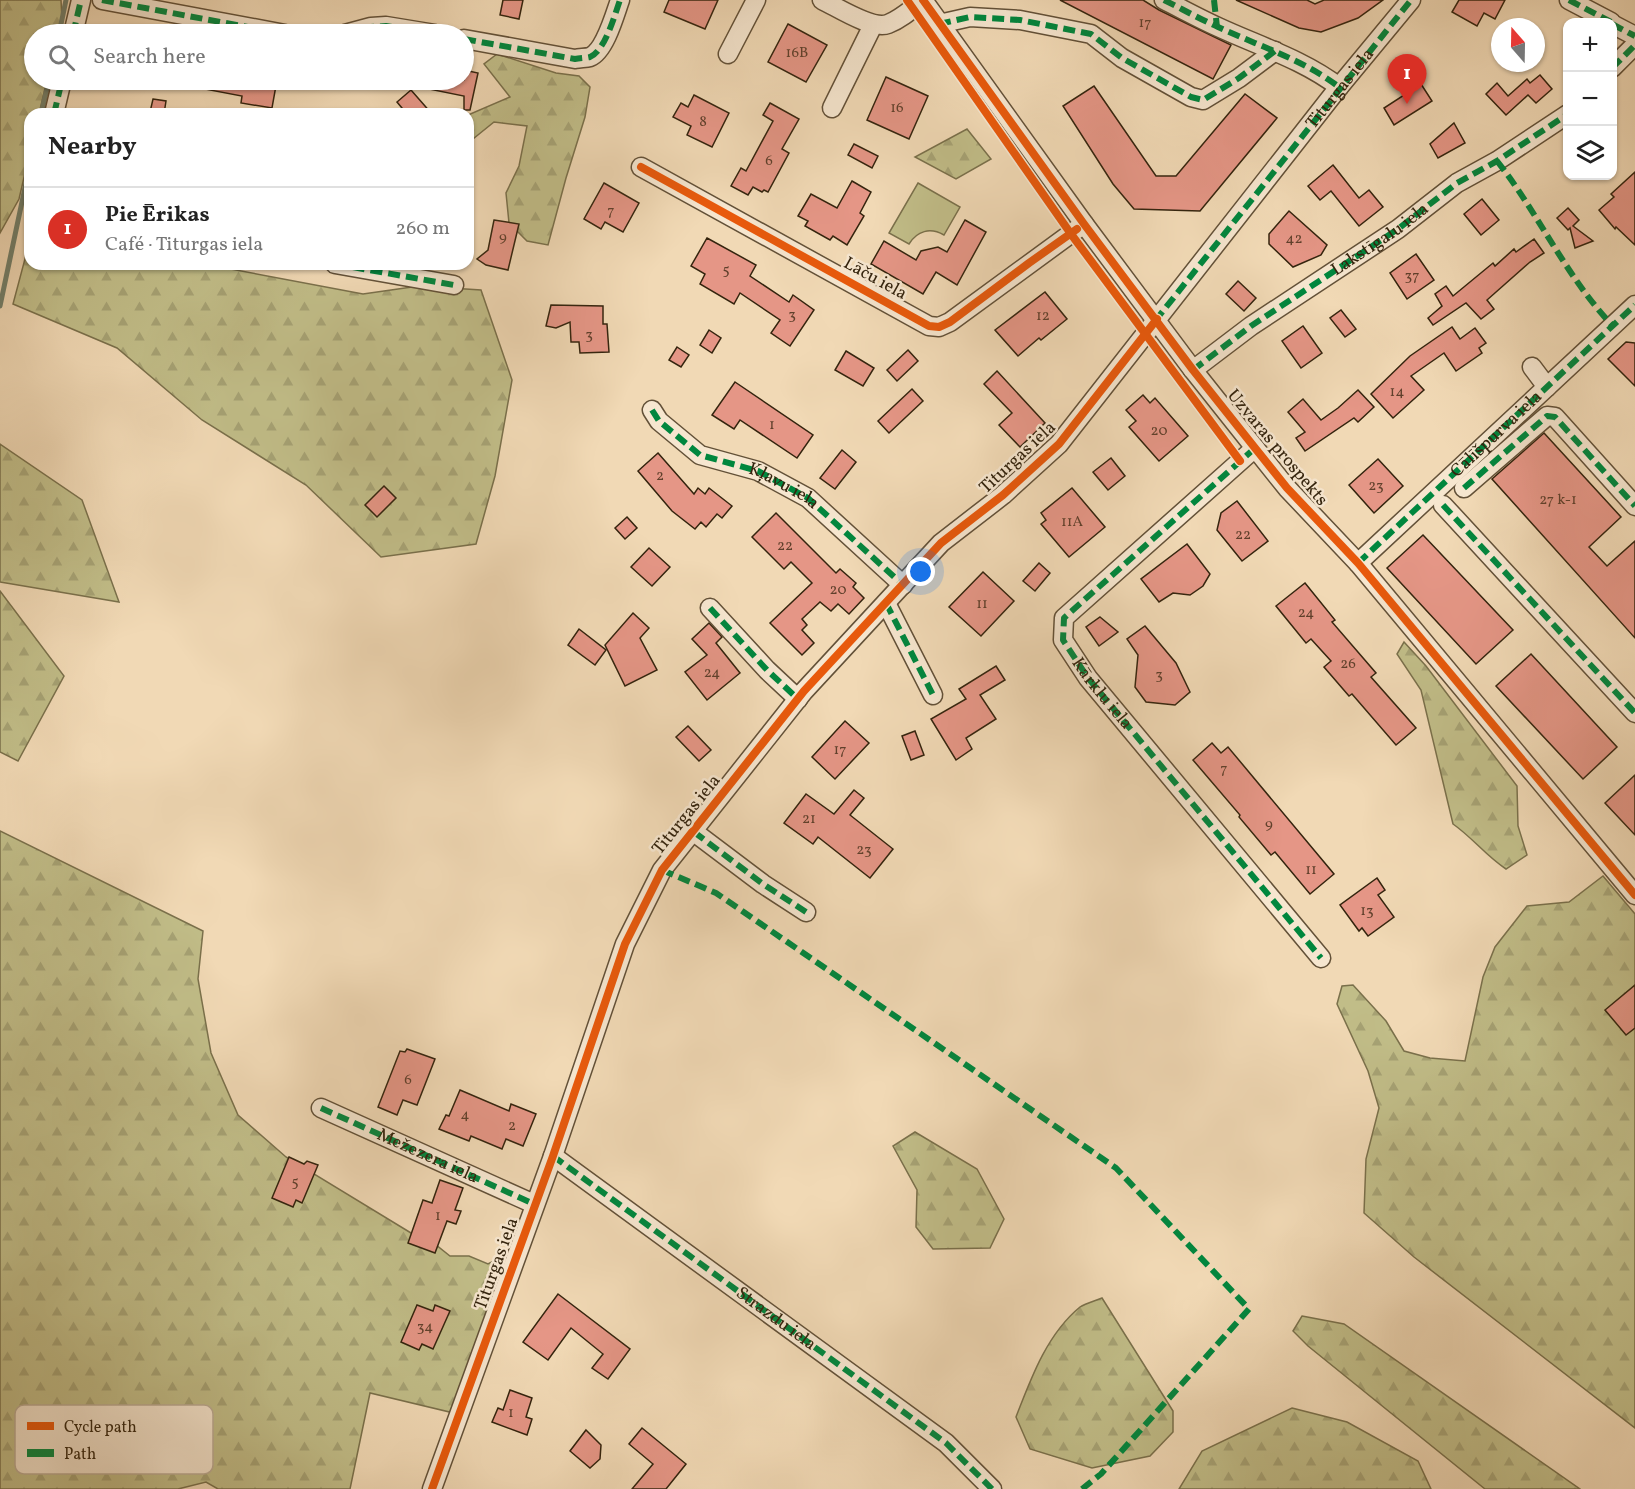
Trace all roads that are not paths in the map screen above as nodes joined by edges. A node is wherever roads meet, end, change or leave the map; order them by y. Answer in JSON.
{"nodes":[{"id":1,"x":81,"y":0,"type":"edge"},
{"id":2,"x":102,"y":0,"type":"edge"},
{"id":3,"x":756,"y":0,"type":"edge"},
{"id":4,"x":822,"y":0,"type":"edge"},
{"id":5,"x":923,"y":0,"type":"edge"},
{"id":6,"x":1164,"y":0,"type":"edge"},
{"id":7,"x":1411,"y":0,"type":"edge"},
{"id":8,"x":1569,"y":0,"type":"edge"},
{"id":9,"x":618,"y":6,"type":"edge"},
{"id":10,"x":1603,"y":18,"type":"edge"},
{"id":11,"x":75,"y":24,"type":"edge"},
{"id":12,"x":231,"y":24,"type":"edge"},
{"id":13,"x":939,"y":24,"type":"junction"},
{"id":14,"x":873,"y":25,"type":"junction"},
{"id":15,"x":1617,"y":26,"type":"edge"},
{"id":16,"x":1635,"y":36,"type":"edge"},
{"id":17,"x":474,"y":41,"type":"edge"},
{"id":18,"x":1635,"y":45,"type":"edge"},
{"id":19,"x":1275,"y":51,"type":"junction"},
{"id":20,"x":728,"y":54,"type":"dead end"},
{"id":21,"x":1617,"y":63,"type":"edge"},
{"id":22,"x":1339,"y":87,"type":"junction"},
{"id":23,"x":60,"y":90,"type":"edge"},
{"id":24,"x":55,"y":108,"type":"edge"},
{"id":25,"x":832,"y":108,"type":"dead end"},
{"id":26,"x":1563,"y":117,"type":"edge"},
{"id":27,"x":641,"y":167,"type":"dead end"},
{"id":28,"x":1084,"y":224,"type":"junction"},
{"id":29,"x":369,"y":270,"type":"edge"},
{"id":30,"x":454,"y":285,"type":"dead end"},
{"id":31,"x":1635,"y":305,"type":"edge"},
{"id":32,"x":1157,"y":319,"type":"junction"},
{"id":33,"x":1532,"y":367,"type":"dead end"},
{"id":34,"x":1193,"y":370,"type":"junction"},
{"id":35,"x":1547,"y":387,"type":"junction"},
{"id":36,"x":652,"y":410,"type":"dead end"},
{"id":37,"x":1255,"y":448,"type":"junction"},
{"id":38,"x":1464,"y":488,"type":"dead end"},
{"id":39,"x":1443,"y":505,"type":"dead end"},
{"id":40,"x":1635,"y":506,"type":"edge"},
{"id":41,"x":1358,"y":562,"type":"junction"},
{"id":42,"x":903,"y":585,"type":"junction"},
{"id":43,"x":886,"y":603,"type":"junction"},
{"id":44,"x":710,"y":608,"type":"dead end"},
{"id":45,"x":933,"y":695,"type":"dead end"},
{"id":46,"x":798,"y":699,"type":"junction"},
{"id":47,"x":1635,"y":713,"type":"edge"},
{"id":48,"x":694,"y":832,"type":"junction"},
{"id":49,"x":1635,"y":895,"type":"edge"},
{"id":50,"x":806,"y":912,"type":"dead end"},
{"id":51,"x":1321,"y":957,"type":"dead end"},
{"id":52,"x":321,"y":1108,"type":"dead end"},
{"id":53,"x":553,"y":1156,"type":"junction"},
{"id":54,"x":534,"y":1204,"type":"junction"},
{"id":55,"x":437,"y":1487,"type":"edge"},
{"id":56,"x":992,"y":1489,"type":"edge"}],
"edges":[{"from":1,"to":11,"type":"street"},
{"from":2,"to":12,"type":"street"},
{"from":3,"to":20,"type":"street"},
{"from":4,"to":14,"type":"street"},
{"from":5,"to":13,"type":"street","name":"Uzvaras prospekts"},
{"from":5,"to":14,"type":"street"},
{"from":6,"to":19,"type":"street"},
{"from":7,"to":22,"type":"street","name":"Titurgas iela"},
{"from":8,"to":10,"type":"street"},
{"from":9,"to":17,"type":"street"},
{"from":13,"to":19,"type":"street"},
{"from":13,"to":28,"type":"street","name":"Uzvaras prospekts"},
{"from":14,"to":25,"type":"street"},
{"from":15,"to":16,"type":"street"},
{"from":18,"to":21,"type":"street"},
{"from":19,"to":22,"type":"street"},
{"from":22,"to":32,"type":"street","name":"Titurgas iela"},
{"from":23,"to":24,"type":"street"},
{"from":26,"to":34,"type":"street","name":"Lakstīgalu iela"},
{"from":27,"to":28,"type":"street","name":"Lāču iela"},
{"from":28,"to":32,"type":"street","name":"Uzvaras prospekts"},
{"from":29,"to":30,"type":"street"},
{"from":31,"to":35,"type":"street","name":"Cālīšpurva iela"},
{"from":32,"to":34,"type":"street","name":"Uzvaras prospekts"},
{"from":32,"to":42,"type":"street","name":"Titurgas iela"},
{"from":33,"to":35,"type":"street"},
{"from":34,"to":37,"type":"street","name":"Uzvaras prospekts"},
{"from":35,"to":41,"type":"street","name":"Cālīšpurva iela"},
{"from":36,"to":42,"type":"street","name":"Kļavu iela"},
{"from":37,"to":41,"type":"street","name":"Uzvaras prospekts"},
{"from":37,"to":51,"type":"street","name":"Kārklu iela"},
{"from":38,"to":40,"type":"street"},
{"from":39,"to":47,"type":"street"},
{"from":41,"to":49,"type":"street","name":"Uzvaras prospekts"},
{"from":42,"to":43,"type":"street","name":"Titurgas iela"},
{"from":43,"to":45,"type":"street"},
{"from":43,"to":46,"type":"street","name":"Titurgas iela"},
{"from":44,"to":46,"type":"street"},
{"from":46,"to":48,"type":"street","name":"Titurgas iela"},
{"from":48,"to":50,"type":"street"},
{"from":48,"to":53,"type":"street","name":"Titurgas iela"},
{"from":52,"to":54,"type":"street","name":"Mežezera iela"},
{"from":53,"to":54,"type":"street","name":"Titurgas iela"},
{"from":53,"to":56,"type":"street","name":"Strazdu iela"},
{"from":54,"to":55,"type":"street","name":"Titurgas iela"}]}
